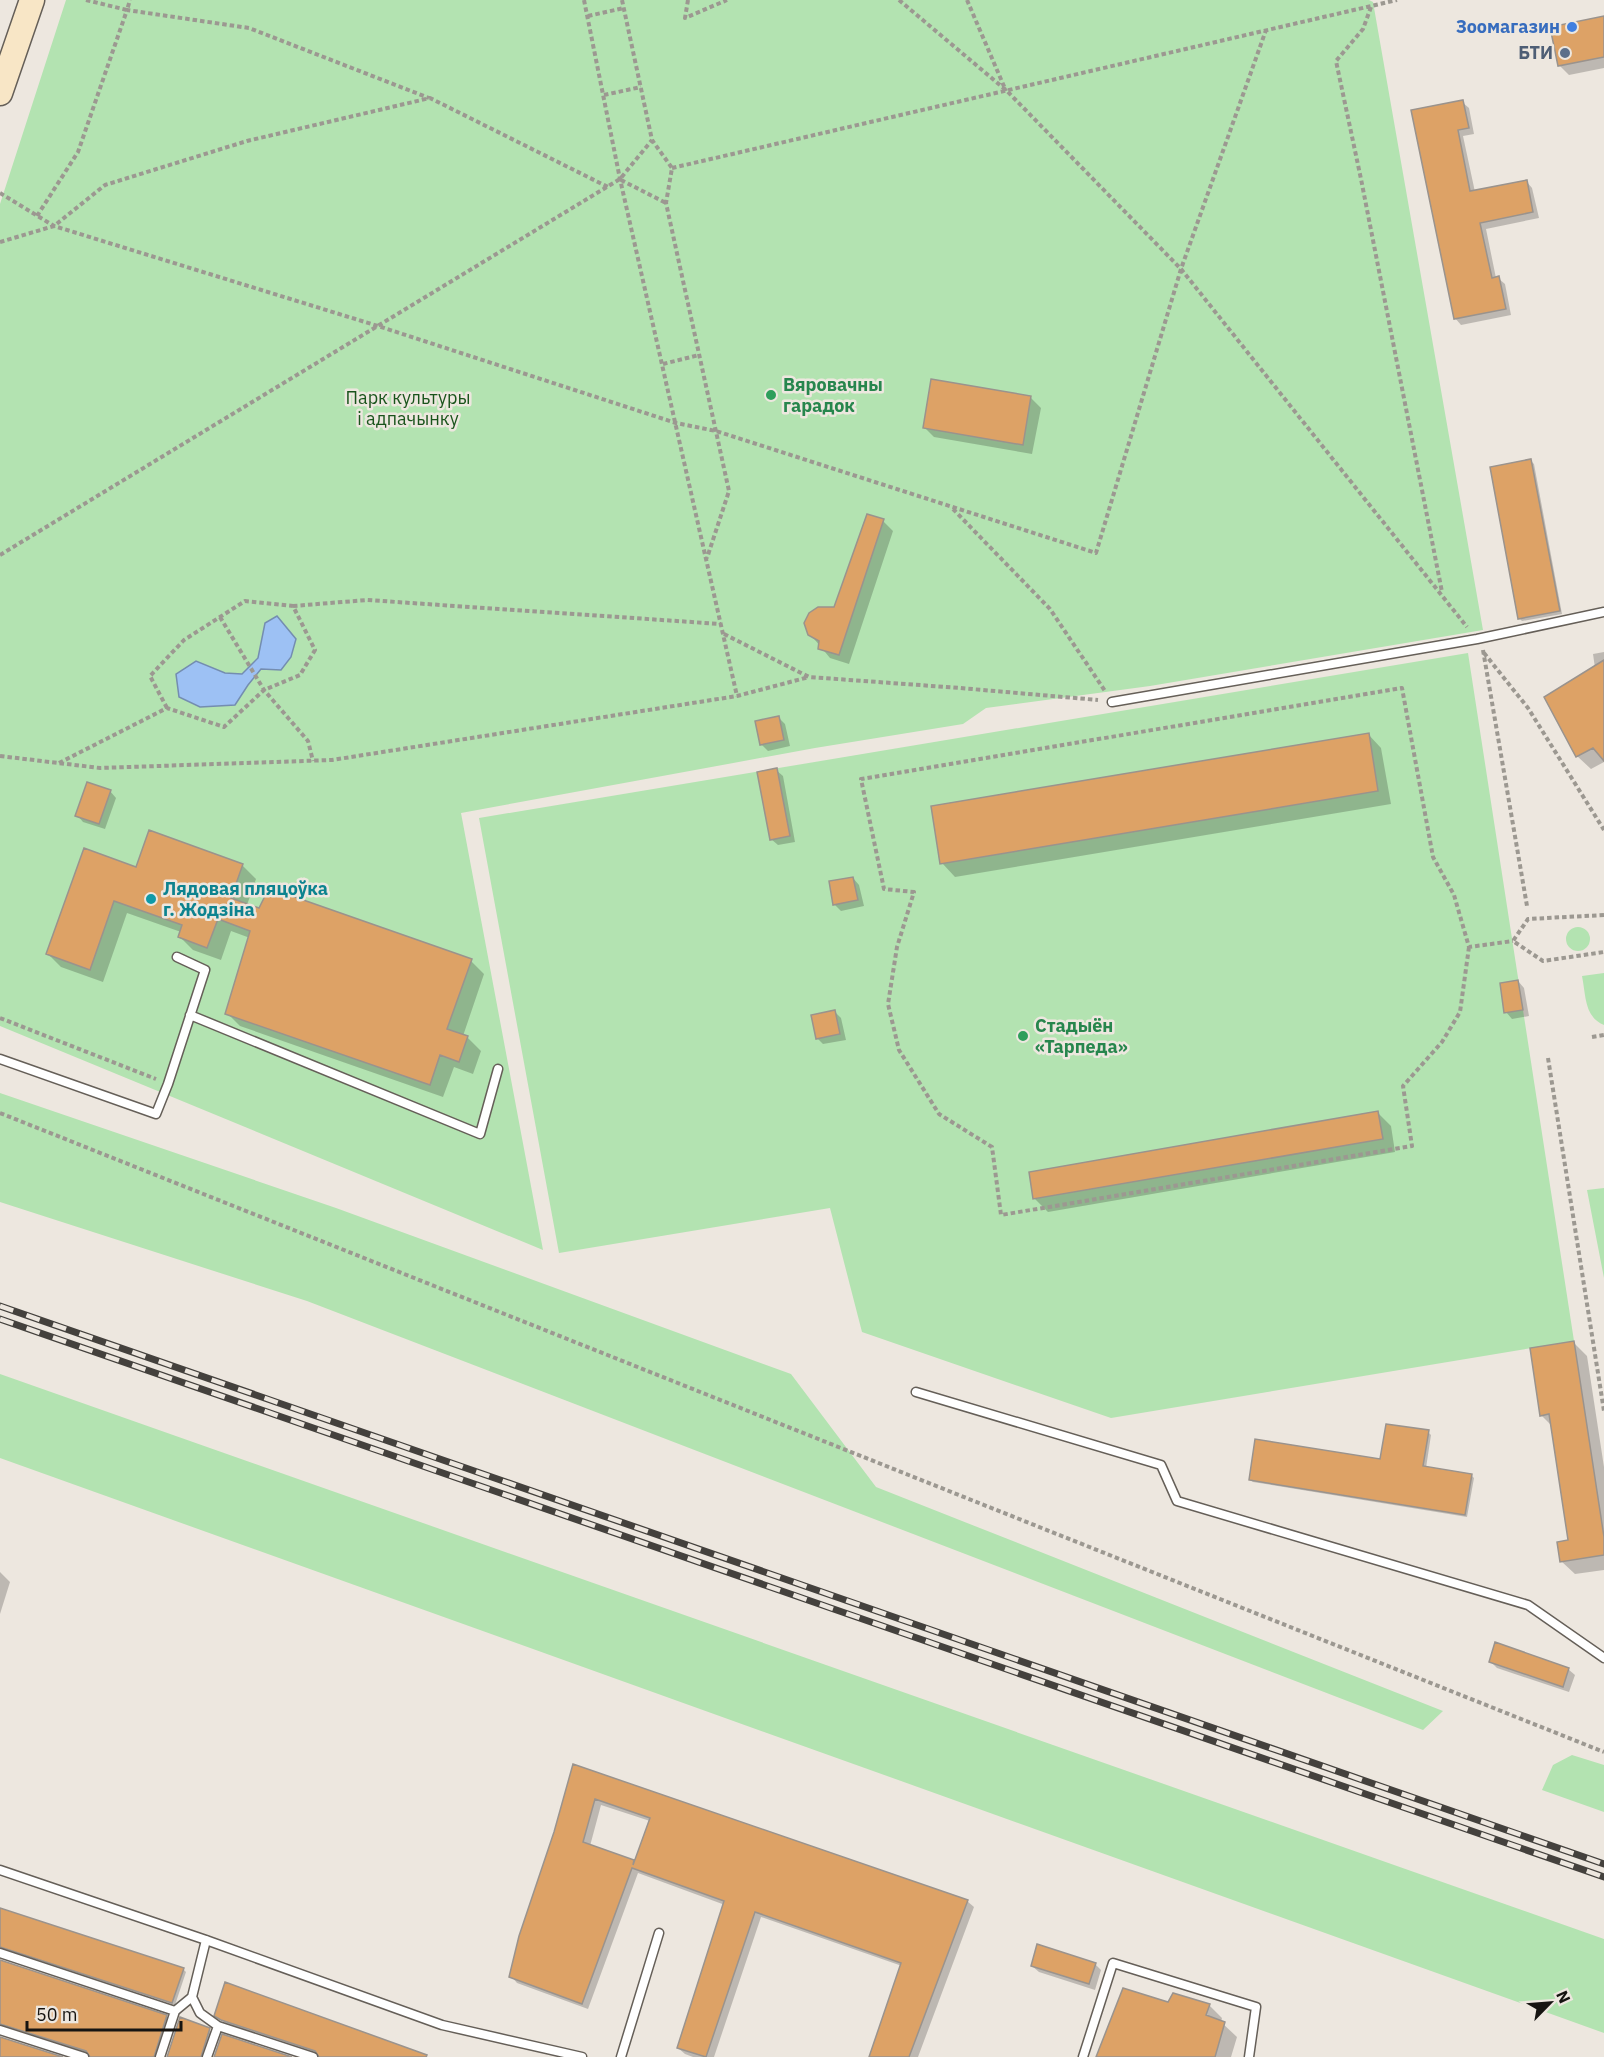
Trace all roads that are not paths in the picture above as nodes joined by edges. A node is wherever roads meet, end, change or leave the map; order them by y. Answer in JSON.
{"nodes":[{"id":1,"x":32,"y":0,"type":"edge"},
{"id":2,"x":0,"y":93,"type":"edge"},
{"id":3,"x":1604,"y":612,"type":"edge"},
{"id":4,"x":1112,"y":702,"type":"road end"},
{"id":5,"x":177,"y":957,"type":"dead end"},
{"id":6,"x":190,"y":1015,"type":"junction"},
{"id":7,"x":0,"y":1059,"type":"edge"},
{"id":8,"x":498,"y":1069,"type":"dead end"},
{"id":9,"x":916,"y":1392,"type":"dead end"},
{"id":10,"x":1604,"y":1658,"type":"edge"},
{"id":11,"x":0,"y":1870,"type":"edge"},
{"id":12,"x":658,"y":1933,"type":"dead end"},
{"id":13,"x":206,"y":1940,"type":"junction"},
{"id":14,"x":0,"y":1953,"type":"edge"},
{"id":15,"x":192,"y":1997,"type":"junction"},
{"id":16,"x":175,"y":2011,"type":"junction"},
{"id":17,"x":218,"y":2026,"type":"junction"},
{"id":18,"x":0,"y":2030,"type":"edge"},
{"id":19,"x":84,"y":2057,"type":"edge"},
{"id":20,"x":160,"y":2057,"type":"edge"},
{"id":21,"x":207,"y":2057,"type":"edge"},
{"id":22,"x":313,"y":2057,"type":"edge"},
{"id":23,"x":582,"y":2057,"type":"edge"},
{"id":24,"x":621,"y":2057,"type":"edge"},
{"id":25,"x":1083,"y":2057,"type":"edge"},
{"id":26,"x":1249,"y":2057,"type":"edge"}],
"edges":[{"from":1,"to":2,"type":"main road"},
{"from":3,"to":4,"type":"lane"},
{"from":5,"to":6,"type":"lane"},
{"from":6,"to":7,"type":"lane"},
{"from":6,"to":8,"type":"lane"},
{"from":9,"to":10,"type":"lane"},
{"from":11,"to":13,"type":"lane"},
{"from":12,"to":24,"type":"lane"},
{"from":13,"to":15,"type":"lane"},
{"from":13,"to":23,"type":"lane"},
{"from":14,"to":16,"type":"lane"},
{"from":15,"to":16,"type":"lane"},
{"from":15,"to":17,"type":"lane"},
{"from":16,"to":20,"type":"lane"},
{"from":17,"to":21,"type":"lane"},
{"from":17,"to":22,"type":"lane"},
{"from":18,"to":19,"type":"lane"},
{"from":25,"to":26,"type":"lane"}]}
